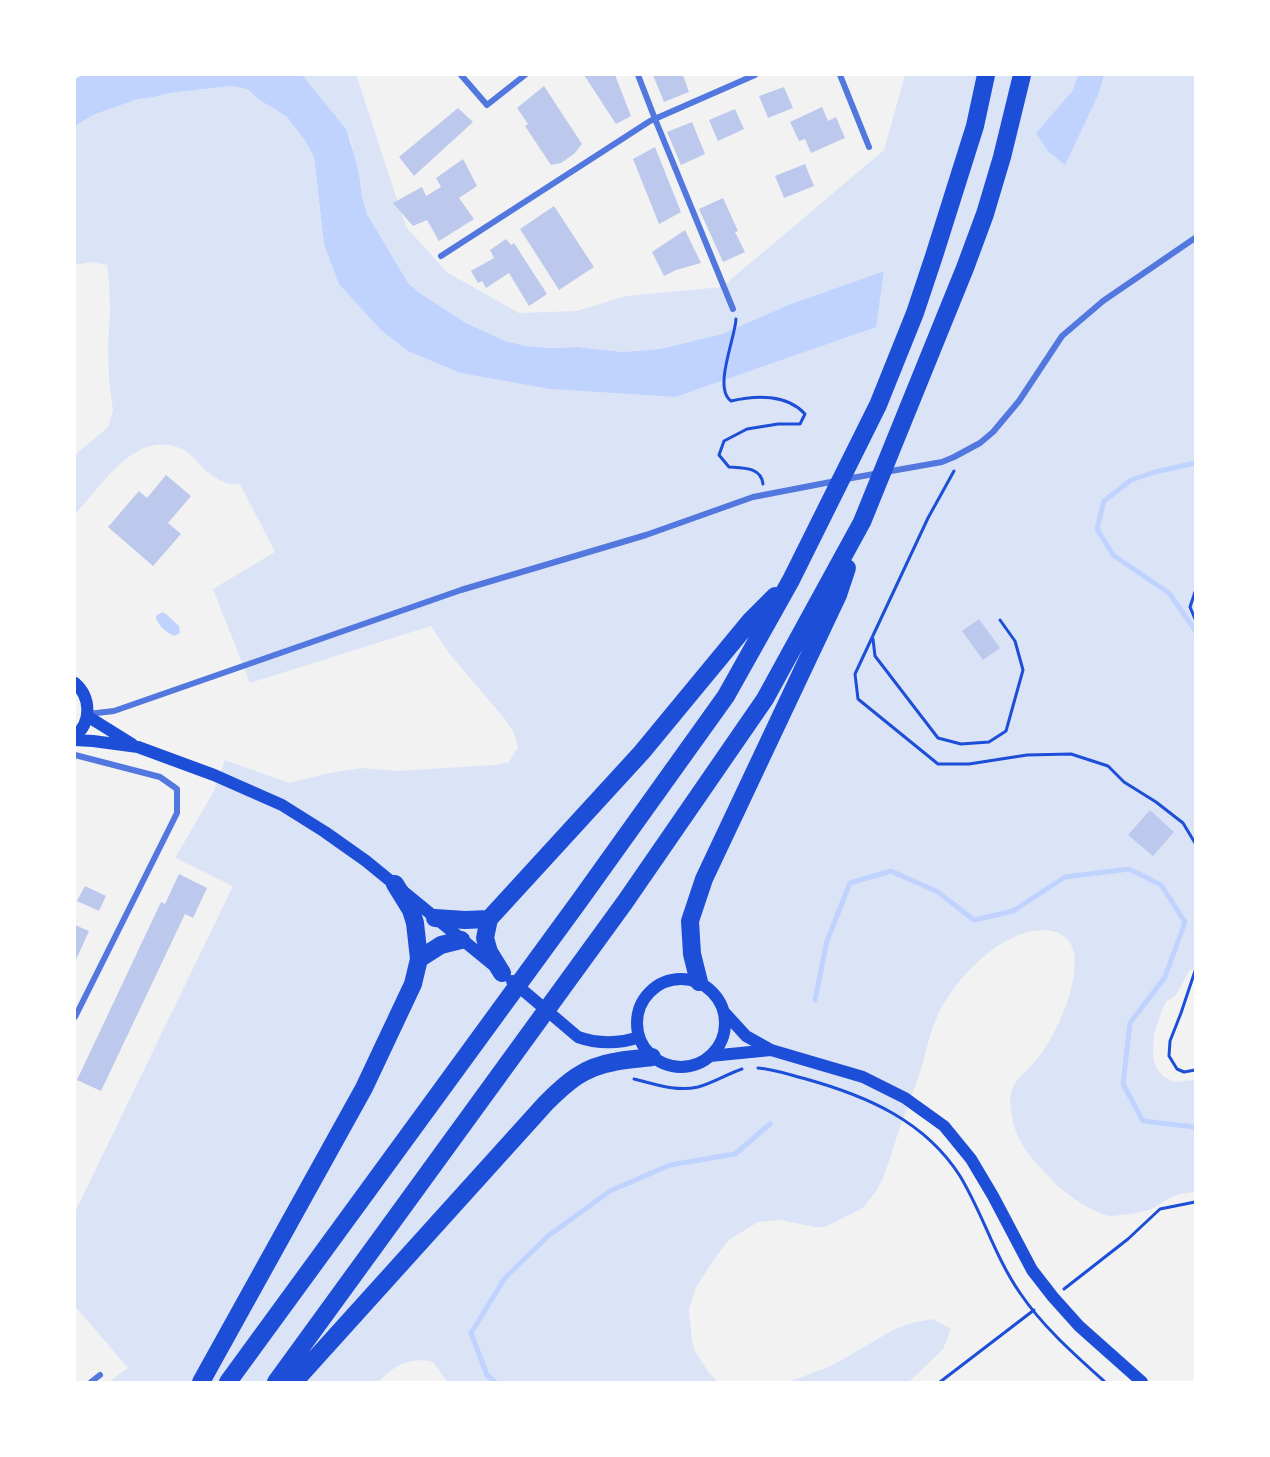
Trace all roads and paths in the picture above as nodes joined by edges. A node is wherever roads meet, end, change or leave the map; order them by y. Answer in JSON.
{"nodes":[{"id":1,"x":461,"y":75,"type":"edge"},
{"id":2,"x":525,"y":75,"type":"edge"},
{"id":3,"x":638,"y":75,"type":"edge"},
{"id":4,"x":755,"y":75,"type":"edge"},
{"id":5,"x":840,"y":75,"type":"edge"},
{"id":6,"x":986,"y":75,"type":"edge"},
{"id":7,"x":1022,"y":75,"type":"edge"},
{"id":8,"x":655,"y":119,"type":"junction"},
{"id":9,"x":869,"y":147,"type":"dead end"},
{"id":10,"x":1195,"y":238,"type":"edge"},
{"id":11,"x":441,"y":256,"type":"dead end"},
{"id":12,"x":733,"y":309,"type":"joint"},
{"id":13,"x":965,"y":451,"type":"junction"},
{"id":14,"x":765,"y":495,"type":"junction"},
{"id":15,"x":862,"y":522,"type":"junction"},
{"id":16,"x":791,"y":580,"type":"junction"},
{"id":17,"x":1195,"y":592,"type":"edge"},
{"id":18,"x":1195,"y":619,"type":"edge"},
{"id":19,"x":1000,"y":620,"type":"dead end"},
{"id":20,"x":873,"y":637,"type":"junction"},
{"id":21,"x":75,"y":683,"type":"edge"},
{"id":22,"x":87,"y":715,"type":"junction"},
{"id":23,"x":75,"y":738,"type":"edge"},
{"id":24,"x":138,"y":747,"type":"junction"},
{"id":25,"x":75,"y":755,"type":"edge"},
{"id":26,"x":1195,"y":843,"type":"edge"},
{"id":27,"x":395,"y":884,"type":"junction"},
{"id":28,"x":435,"y":918,"type":"junction"},
{"id":29,"x":489,"y":919,"type":"junction"},
{"id":30,"x":461,"y":940,"type":"junction"},
{"id":31,"x":419,"y":958,"type":"junction"},
{"id":32,"x":1195,"y":970,"type":"edge"},
{"id":33,"x":502,"y":973,"type":"junction"},
{"id":34,"x":699,"y":982,"type":"junction"},
{"id":35,"x":725,"y":1013,"type":"junction"},
{"id":36,"x":75,"y":1017,"type":"edge"},
{"id":37,"x":639,"y":1037,"type":"junction"},
{"id":38,"x":771,"y":1050,"type":"junction"},
{"id":39,"x":710,"y":1056,"type":"junction"},
{"id":40,"x":652,"y":1057,"type":"junction"},
{"id":41,"x":1195,"y":1070,"type":"edge"},
{"id":42,"x":625,"y":1078,"type":"dead end"},
{"id":43,"x":1195,"y":1202,"type":"edge"},
{"id":44,"x":1053,"y":1297,"type":"junction"},
{"id":45,"x":1034,"y":1311,"type":"junction"},
{"id":46,"x":100,"y":1376,"type":"dead end"},
{"id":47,"x":91,"y":1382,"type":"edge"},
{"id":48,"x":201,"y":1382,"type":"edge"},
{"id":49,"x":228,"y":1382,"type":"edge"},
{"id":50,"x":276,"y":1382,"type":"edge"},
{"id":51,"x":294,"y":1382,"type":"edge"},
{"id":52,"x":940,"y":1382,"type":"edge"},
{"id":53,"x":1105,"y":1382,"type":"edge"},
{"id":54,"x":1142,"y":1382,"type":"edge"}],
"edges":[{"from":1,"to":2,"type":"street"},
{"from":3,"to":8,"type":"street"},
{"from":4,"to":8,"type":"street"},
{"from":5,"to":9,"type":"street"},
{"from":6,"to":16,"type":"highway"},
{"from":7,"to":15,"type":"highway"},
{"from":8,"to":11,"type":"street"},
{"from":8,"to":12,"type":"street"},
{"from":10,"to":13,"type":"street"},
{"from":12,"to":14,"type":"path"},
{"from":13,"to":14,"type":"street"},
{"from":13,"to":20,"type":"path"},
{"from":14,"to":22,"type":"street"},
{"from":15,"to":34,"type":"highway"},
{"from":15,"to":50,"type":"highway"},
{"from":16,"to":29,"type":"highway"},
{"from":16,"to":49,"type":"highway"},
{"from":17,"to":18,"type":"path"},
{"from":19,"to":20,"type":"path"},
{"from":20,"to":26,"type":"path"},
{"from":21,"to":22,"type":"main road"},
{"from":22,"to":23,"type":"main road"},
{"from":22,"to":24,"type":"main road"},
{"from":23,"to":24,"type":"main road"},
{"from":24,"to":27,"type":"main road"},
{"from":25,"to":36,"type":"street"},
{"from":27,"to":28,"type":"main road"},
{"from":27,"to":31,"type":"highway"},
{"from":28,"to":29,"type":"highway"},
{"from":28,"to":30,"type":"main road"},
{"from":29,"to":33,"type":"highway"},
{"from":30,"to":31,"type":"highway"},
{"from":30,"to":33,"type":"main road"},
{"from":31,"to":48,"type":"highway"},
{"from":32,"to":41,"type":"path"},
{"from":33,"to":37,"type":"main road"},
{"from":34,"to":35,"type":"main road"},
{"from":34,"to":37,"type":"main road"},
{"from":35,"to":38,"type":"main road"},
{"from":35,"to":39,"type":"main road"},
{"from":37,"to":40,"type":"main road"},
{"from":38,"to":39,"type":"main road"},
{"from":38,"to":44,"type":"main road"},
{"from":39,"to":40,"type":"main road"},
{"from":40,"to":51,"type":"highway"},
{"from":42,"to":45,"type":"path"},
{"from":43,"to":44,"type":"path"},
{"from":44,"to":54,"type":"main road"},
{"from":45,"to":52,"type":"path"},
{"from":45,"to":53,"type":"path"},
{"from":46,"to":47,"type":"street"}]}
